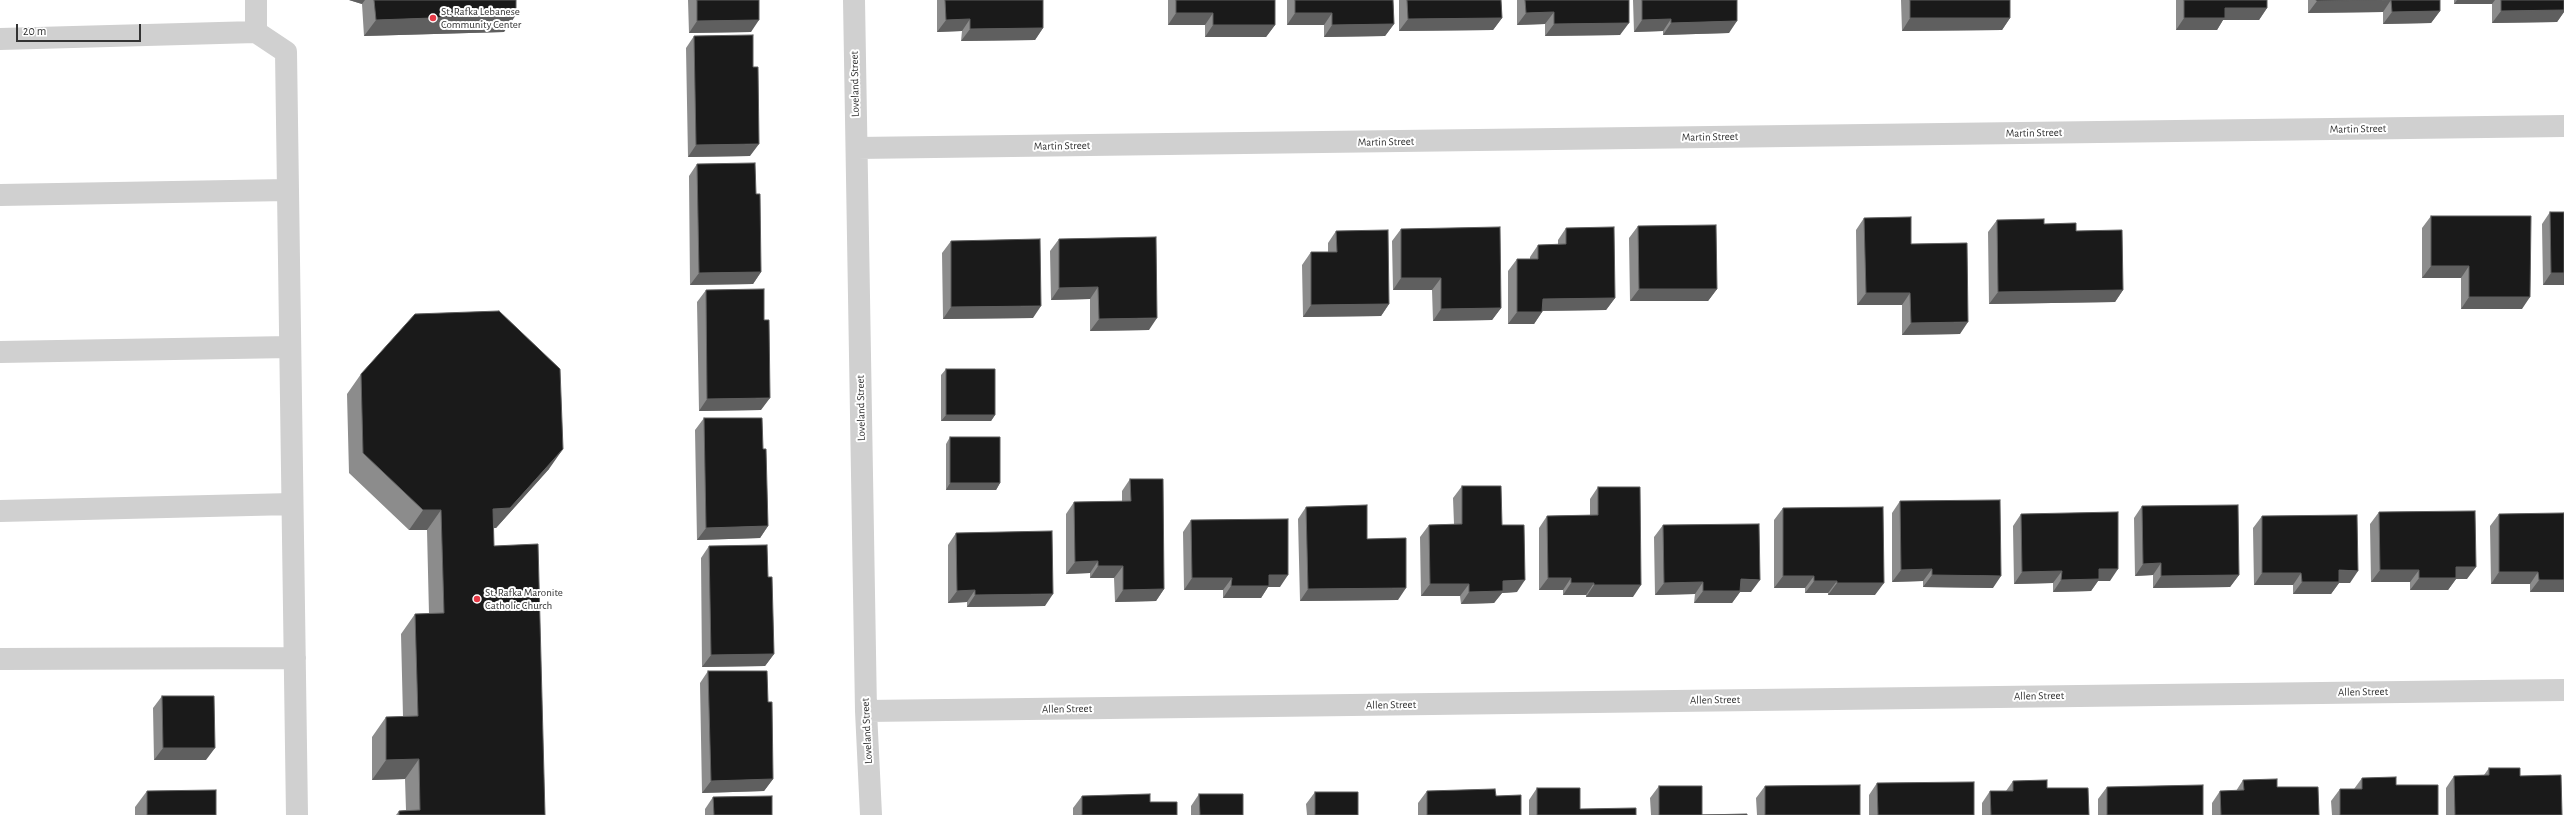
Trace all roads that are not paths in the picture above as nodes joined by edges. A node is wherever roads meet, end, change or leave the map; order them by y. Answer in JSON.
{"nodes":[{"id":1,"x":256,"y":0,"type":"edge"},
{"id":2,"x":854,"y":0,"type":"edge"},
{"id":3,"x":256,"y":32,"type":"junction"},
{"id":4,"x":0,"y":39,"type":"edge"},
{"id":5,"x":2564,"y":126,"type":"edge"},
{"id":6,"x":856,"y":148,"type":"junction"},
{"id":7,"x":288,"y":190,"type":"junction"},
{"id":8,"x":0,"y":195,"type":"edge"},
{"id":9,"x":290,"y":347,"type":"junction"},
{"id":10,"x":0,"y":352,"type":"edge"},
{"id":11,"x":292,"y":504,"type":"junction"},
{"id":12,"x":0,"y":511,"type":"edge"},
{"id":13,"x":295,"y":658,"type":"junction"},
{"id":14,"x":0,"y":659,"type":"edge"},
{"id":15,"x":2564,"y":690,"type":"edge"},
{"id":16,"x":866,"y":711,"type":"junction"},
{"id":17,"x":297,"y":815,"type":"edge"},
{"id":18,"x":872,"y":815,"type":"edge"}],
"edges":[{"from":1,"to":3,"type":"street"},
{"from":2,"to":6,"type":"street","name":"Loveland Street"},
{"from":3,"to":4,"type":"street"},
{"from":3,"to":7,"type":"street"},
{"from":5,"to":6,"type":"street","name":"Martin Street"},
{"from":6,"to":16,"type":"street","name":"Loveland Street"},
{"from":7,"to":8,"type":"street"},
{"from":7,"to":9,"type":"street"},
{"from":9,"to":10,"type":"street"},
{"from":9,"to":11,"type":"street"},
{"from":11,"to":12,"type":"street"},
{"from":11,"to":13,"type":"street"},
{"from":13,"to":14,"type":"street"},
{"from":13,"to":17,"type":"street"},
{"from":15,"to":16,"type":"street","name":"Allen Street"},
{"from":16,"to":18,"type":"street","name":"Loveland Street"}]}
